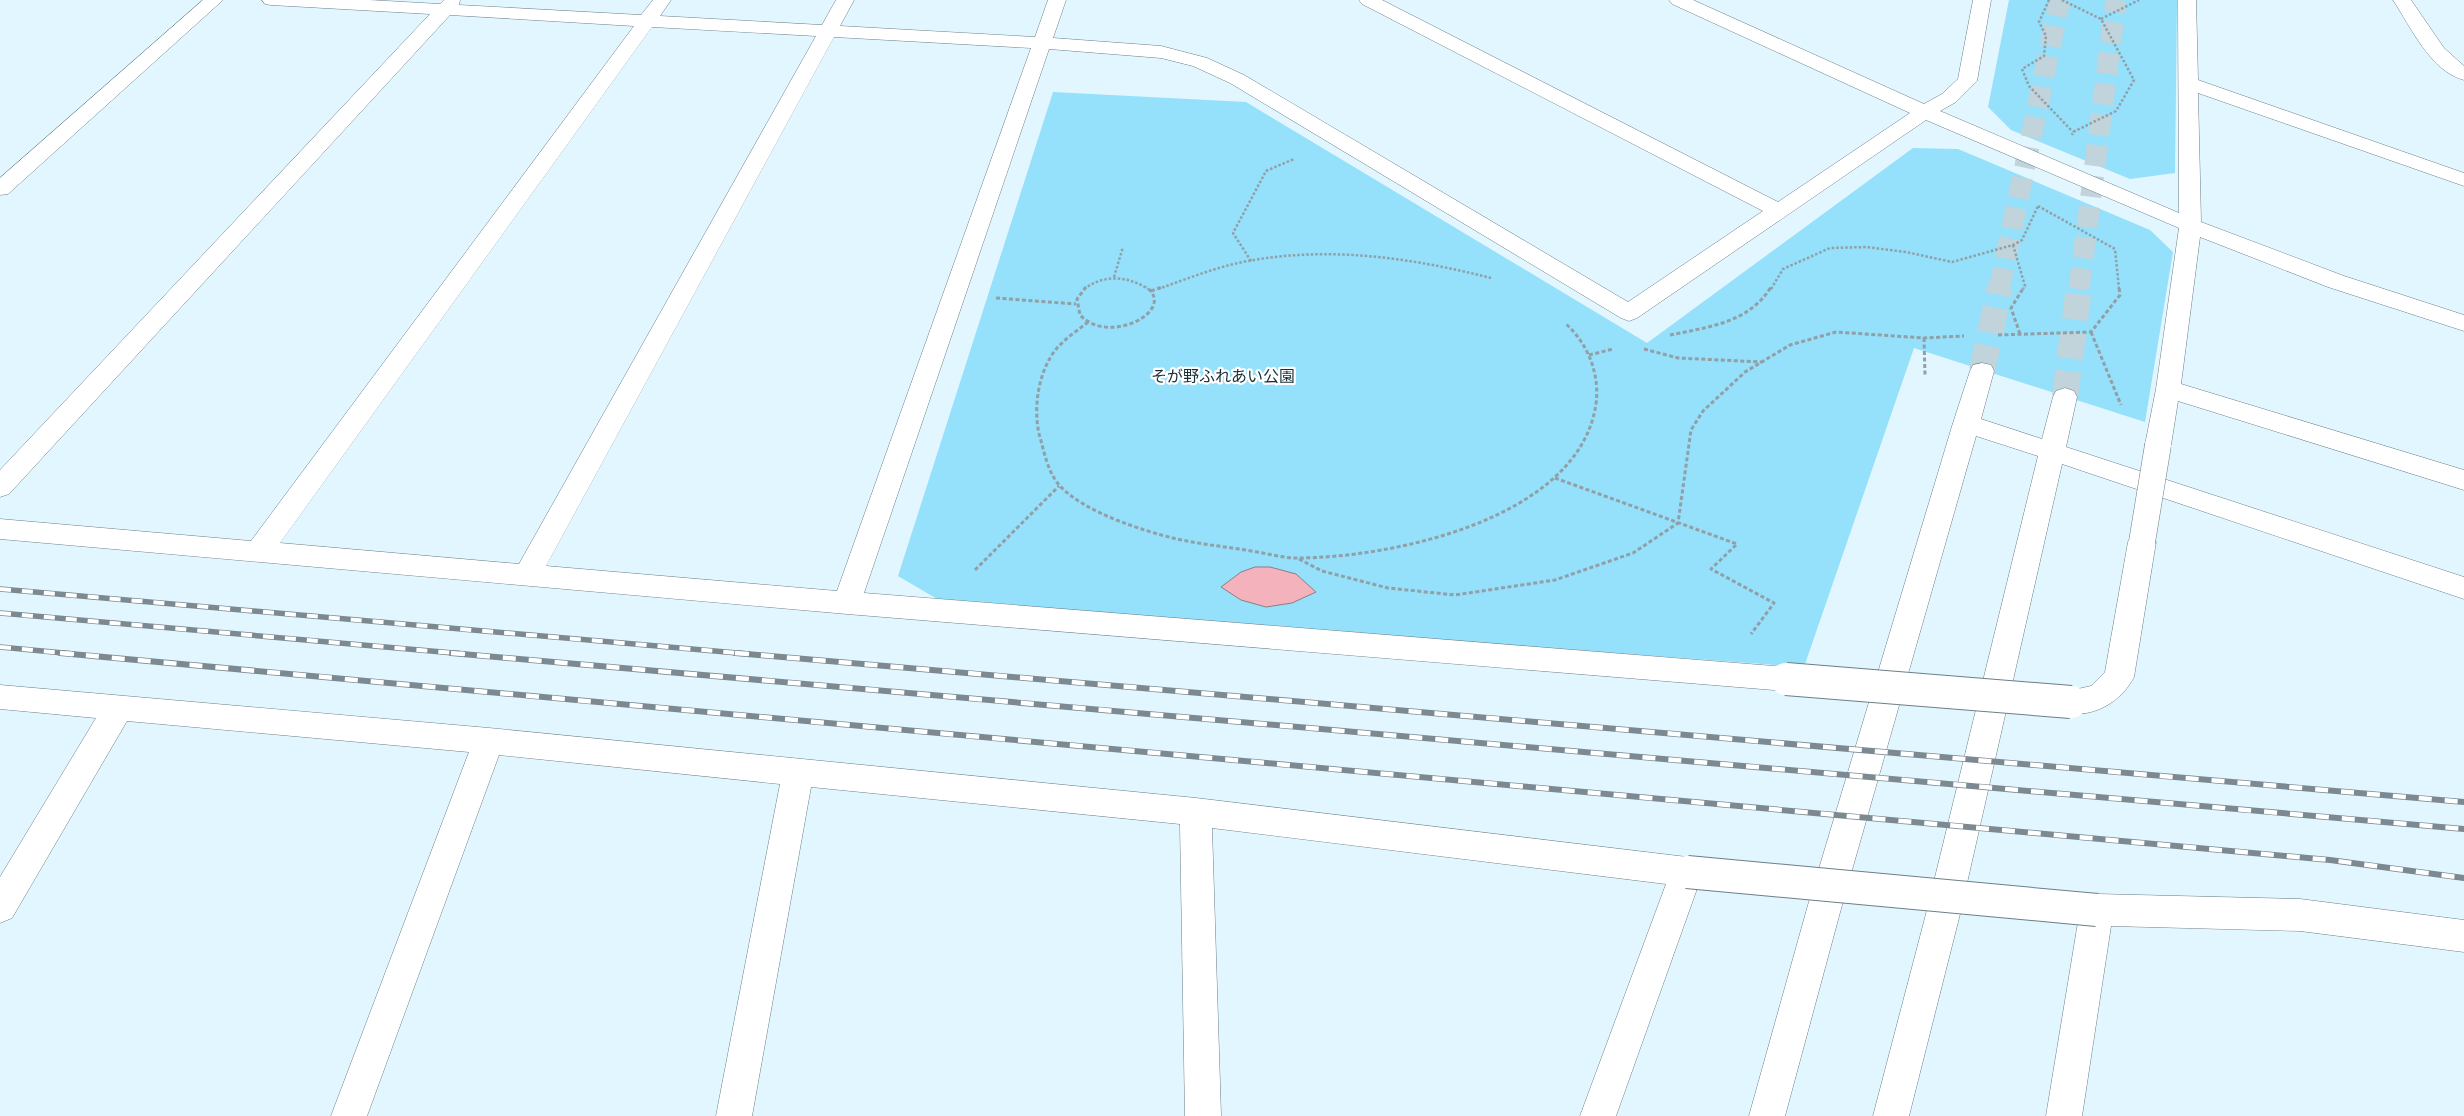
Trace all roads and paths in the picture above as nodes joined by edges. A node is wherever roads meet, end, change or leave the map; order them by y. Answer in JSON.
{"nodes":[{"id":1,"x":214,"y":0,"type":"edge"},
{"id":2,"x":271,"y":0,"type":"edge"},
{"id":3,"x":662,"y":0,"type":"edge"},
{"id":4,"x":845,"y":0,"type":"edge"},
{"id":5,"x":1057,"y":0,"type":"edge"},
{"id":6,"x":1368,"y":0,"type":"edge"},
{"id":7,"x":1678,"y":0,"type":"edge"},
{"id":8,"x":1982,"y":0,"type":"edge"},
{"id":9,"x":2049,"y":0,"type":"edge"},
{"id":10,"x":2062,"y":0,"type":"edge"},
{"id":11,"x":2140,"y":0,"type":"edge"},
{"id":12,"x":2187,"y":0,"type":"edge"},
{"id":13,"x":2402,"y":0,"type":"edge"},
{"id":14,"x":449,"y":5,"type":"edge"},
{"id":15,"x":2101,"y":19,"type":"junction"},
{"id":16,"x":646,"y":22,"type":"junction"},
{"id":17,"x":827,"y":32,"type":"junction"},
{"id":18,"x":1040,"y":43,"type":"junction"},
{"id":19,"x":2464,"y":74,"type":"edge"},
{"id":20,"x":2188,"y":83,"type":"junction"},
{"id":21,"x":1924,"y":112,"type":"junction"},
{"id":22,"x":2073,"y":132,"type":"junction"},
{"id":23,"x":1338,"y":140,"type":"junction"},
{"id":24,"x":2056,"y":168,"type":"junction"},
{"id":25,"x":2464,"y":180,"type":"edge"},
{"id":26,"x":0,"y":188,"type":"edge"},
{"id":27,"x":2038,"y":206,"type":"junction"},
{"id":28,"x":1779,"y":211,"type":"junction"},
{"id":29,"x":2190,"y":226,"type":"junction"},
{"id":30,"x":2013,"y":245,"type":"junction"},
{"id":31,"x":1123,"y":247,"type":"dead end"},
{"id":32,"x":1251,"y":261,"type":"junction"},
{"id":33,"x":1114,"y":277,"type":"junction"},
{"id":34,"x":1496,"y":280,"type":"dead end"},
{"id":35,"x":1151,"y":291,"type":"junction"},
{"id":36,"x":953,"y":295,"type":"junction"},
{"id":37,"x":1076,"y":304,"type":"junction"},
{"id":38,"x":1629,"y":313,"type":"junction"},
{"id":39,"x":1560,"y":318,"type":"dead end"},
{"id":40,"x":1088,"y":322,"type":"junction"},
{"id":41,"x":2464,"y":323,"type":"edge"},
{"id":42,"x":2091,"y":332,"type":"junction"},
{"id":43,"x":2020,"y":334,"type":"junction"},
{"id":44,"x":1668,"y":336,"type":"dead end"},
{"id":45,"x":1972,"y":336,"type":"dead end"},
{"id":46,"x":1991,"y":336,"type":"dead end"},
{"id":47,"x":1924,"y":338,"type":"junction"},
{"id":48,"x":1630,"y":345,"type":"junction"},
{"id":49,"x":1589,"y":355,"type":"junction"},
{"id":50,"x":1763,"y":362,"type":"junction"},
{"id":51,"x":1982,"y":370,"type":"tunnel mouth"},
{"id":52,"x":1925,"y":375,"type":"dead end"},
{"id":53,"x":2168,"y":389,"type":"junction"},
{"id":54,"x":2065,"y":397,"type":"tunnel mouth"},
{"id":55,"x":2121,"y":414,"type":"dead end"},
{"id":56,"x":1966,"y":423,"type":"junction"},
{"id":57,"x":2053,"y":452,"type":"junction"},
{"id":58,"x":1555,"y":478,"type":"junction"},
{"id":59,"x":2464,"y":480,"type":"edge"},
{"id":60,"x":1059,"y":486,"type":"junction"},
{"id":61,"x":0,"y":487,"type":"edge"},
{"id":62,"x":1678,"y":522,"type":"junction"},
{"id":63,"x":0,"y":529,"type":"edge"},
{"id":64,"x":258,"y":552,"type":"junction"},
{"id":65,"x":1299,"y":559,"type":"junction"},
{"id":66,"x":526,"y":575,"type":"junction"},
{"id":67,"x":2464,"y":588,"type":"edge"},
{"id":68,"x":847,"y":603,"type":"junction"},
{"id":69,"x":965,"y":613,"type":"junction"},
{"id":70,"x":1751,"y":676,"type":"junction"},
{"id":71,"x":0,"y":697,"type":"edge"},
{"id":72,"x":119,"y":706,"type":"junction"},
{"id":73,"x":489,"y":740,"type":"junction"},
{"id":74,"x":798,"y":771,"type":"junction"},
{"id":75,"x":1196,"y":812,"type":"junction"},
{"id":76,"x":1686,"y":872,"type":"junction"},
{"id":77,"x":0,"y":907,"type":"edge"},
{"id":78,"x":2097,"y":910,"type":"junction"},
{"id":79,"x":2464,"y":936,"type":"edge"},
{"id":80,"x":348,"y":1116,"type":"edge"},
{"id":81,"x":734,"y":1116,"type":"edge"},
{"id":82,"x":1203,"y":1116,"type":"edge"},
{"id":83,"x":1598,"y":1116,"type":"edge"},
{"id":84,"x":1767,"y":1116,"type":"edge"},
{"id":85,"x":1891,"y":1116,"type":"edge"},
{"id":86,"x":2064,"y":1116,"type":"edge"}],
"edges":[{"from":1,"to":26,"type":"street"},
{"from":2,"to":14,"type":"street"},
{"from":3,"to":16,"type":"street"},
{"from":4,"to":17,"type":"street"},
{"from":5,"to":18,"type":"street"},
{"from":6,"to":28,"type":"street"},
{"from":7,"to":21,"type":"street"},
{"from":8,"to":21,"type":"street"},
{"from":9,"to":22,"type":"path"},
{"from":10,"to":15,"type":"path"},
{"from":11,"to":15,"type":"path"},
{"from":12,"to":20,"type":"street"},
{"from":13,"to":19,"type":"street"},
{"from":14,"to":16,"type":"street"},
{"from":14,"to":61,"type":"street"},
{"from":15,"to":22,"type":"path"},
{"from":16,"to":17,"type":"street"},
{"from":16,"to":64,"type":"street"},
{"from":17,"to":18,"type":"street"},
{"from":17,"to":66,"type":"street"},
{"from":18,"to":23,"type":"street"},
{"from":18,"to":36,"type":"street"},
{"from":20,"to":25,"type":"street"},
{"from":20,"to":29,"type":"street"},
{"from":21,"to":24,"type":"street"},
{"from":21,"to":28,"type":"street"},
{"from":22,"to":24,"type":"path"},
{"from":23,"to":32,"type":"path"},
{"from":23,"to":38,"type":"street"},
{"from":24,"to":27,"type":"path"},
{"from":24,"to":29,"type":"street"},
{"from":27,"to":30,"type":"path"},
{"from":27,"to":42,"type":"path"},
{"from":28,"to":38,"type":"street"},
{"from":29,"to":41,"type":"street"},
{"from":29,"to":53,"type":"street"},
{"from":30,"to":43,"type":"path"},
{"from":30,"to":44,"type":"path"},
{"from":31,"to":33,"type":"path"},
{"from":32,"to":34,"type":"path"},
{"from":32,"to":35,"type":"path"},
{"from":33,"to":35,"type":"path"},
{"from":33,"to":37,"type":"path"},
{"from":35,"to":40,"type":"path"},
{"from":36,"to":37,"type":"path"},
{"from":36,"to":68,"type":"street"},
{"from":37,"to":40,"type":"path"},
{"from":38,"to":48,"type":"path"},
{"from":39,"to":49,"type":"path"},
{"from":40,"to":60,"type":"path"},
{"from":42,"to":43,"type":"path"},
{"from":42,"to":55,"type":"path"},
{"from":43,"to":46,"type":"path"},
{"from":45,"to":47,"type":"path"},
{"from":47,"to":50,"type":"path"},
{"from":47,"to":52,"type":"path"},
{"from":48,"to":49,"type":"path"},
{"from":48,"to":50,"type":"path"},
{"from":49,"to":58,"type":"path"},
{"from":50,"to":62,"type":"path"},
{"from":51,"to":56,"type":"street"},
{"from":53,"to":59,"type":"street"},
{"from":53,"to":70,"type":"street","bridge":true},
{"from":54,"to":57,"type":"street"},
{"from":56,"to":57,"type":"street"},
{"from":56,"to":84,"type":"street"},
{"from":57,"to":67,"type":"street"},
{"from":57,"to":85,"type":"street"},
{"from":58,"to":62,"type":"path"},
{"from":58,"to":65,"type":"path"},
{"from":60,"to":65,"type":"path"},
{"from":60,"to":69,"type":"path"},
{"from":62,"to":65,"type":"path"},
{"from":62,"to":70,"type":"path"},
{"from":63,"to":64,"type":"street"},
{"from":64,"to":66,"type":"street"},
{"from":66,"to":68,"type":"street"},
{"from":68,"to":69,"type":"street"},
{"from":69,"to":70,"type":"street"},
{"from":71,"to":72,"type":"street"},
{"from":72,"to":73,"type":"street"},
{"from":72,"to":77,"type":"street"},
{"from":73,"to":74,"type":"street"},
{"from":73,"to":80,"type":"street"},
{"from":74,"to":75,"type":"street"},
{"from":74,"to":81,"type":"street"},
{"from":75,"to":76,"type":"street"},
{"from":75,"to":82,"type":"street"},
{"from":76,"to":78,"type":"street","bridge":true},
{"from":76,"to":83,"type":"street"},
{"from":78,"to":79,"type":"street"},
{"from":78,"to":86,"type":"street"}]}
